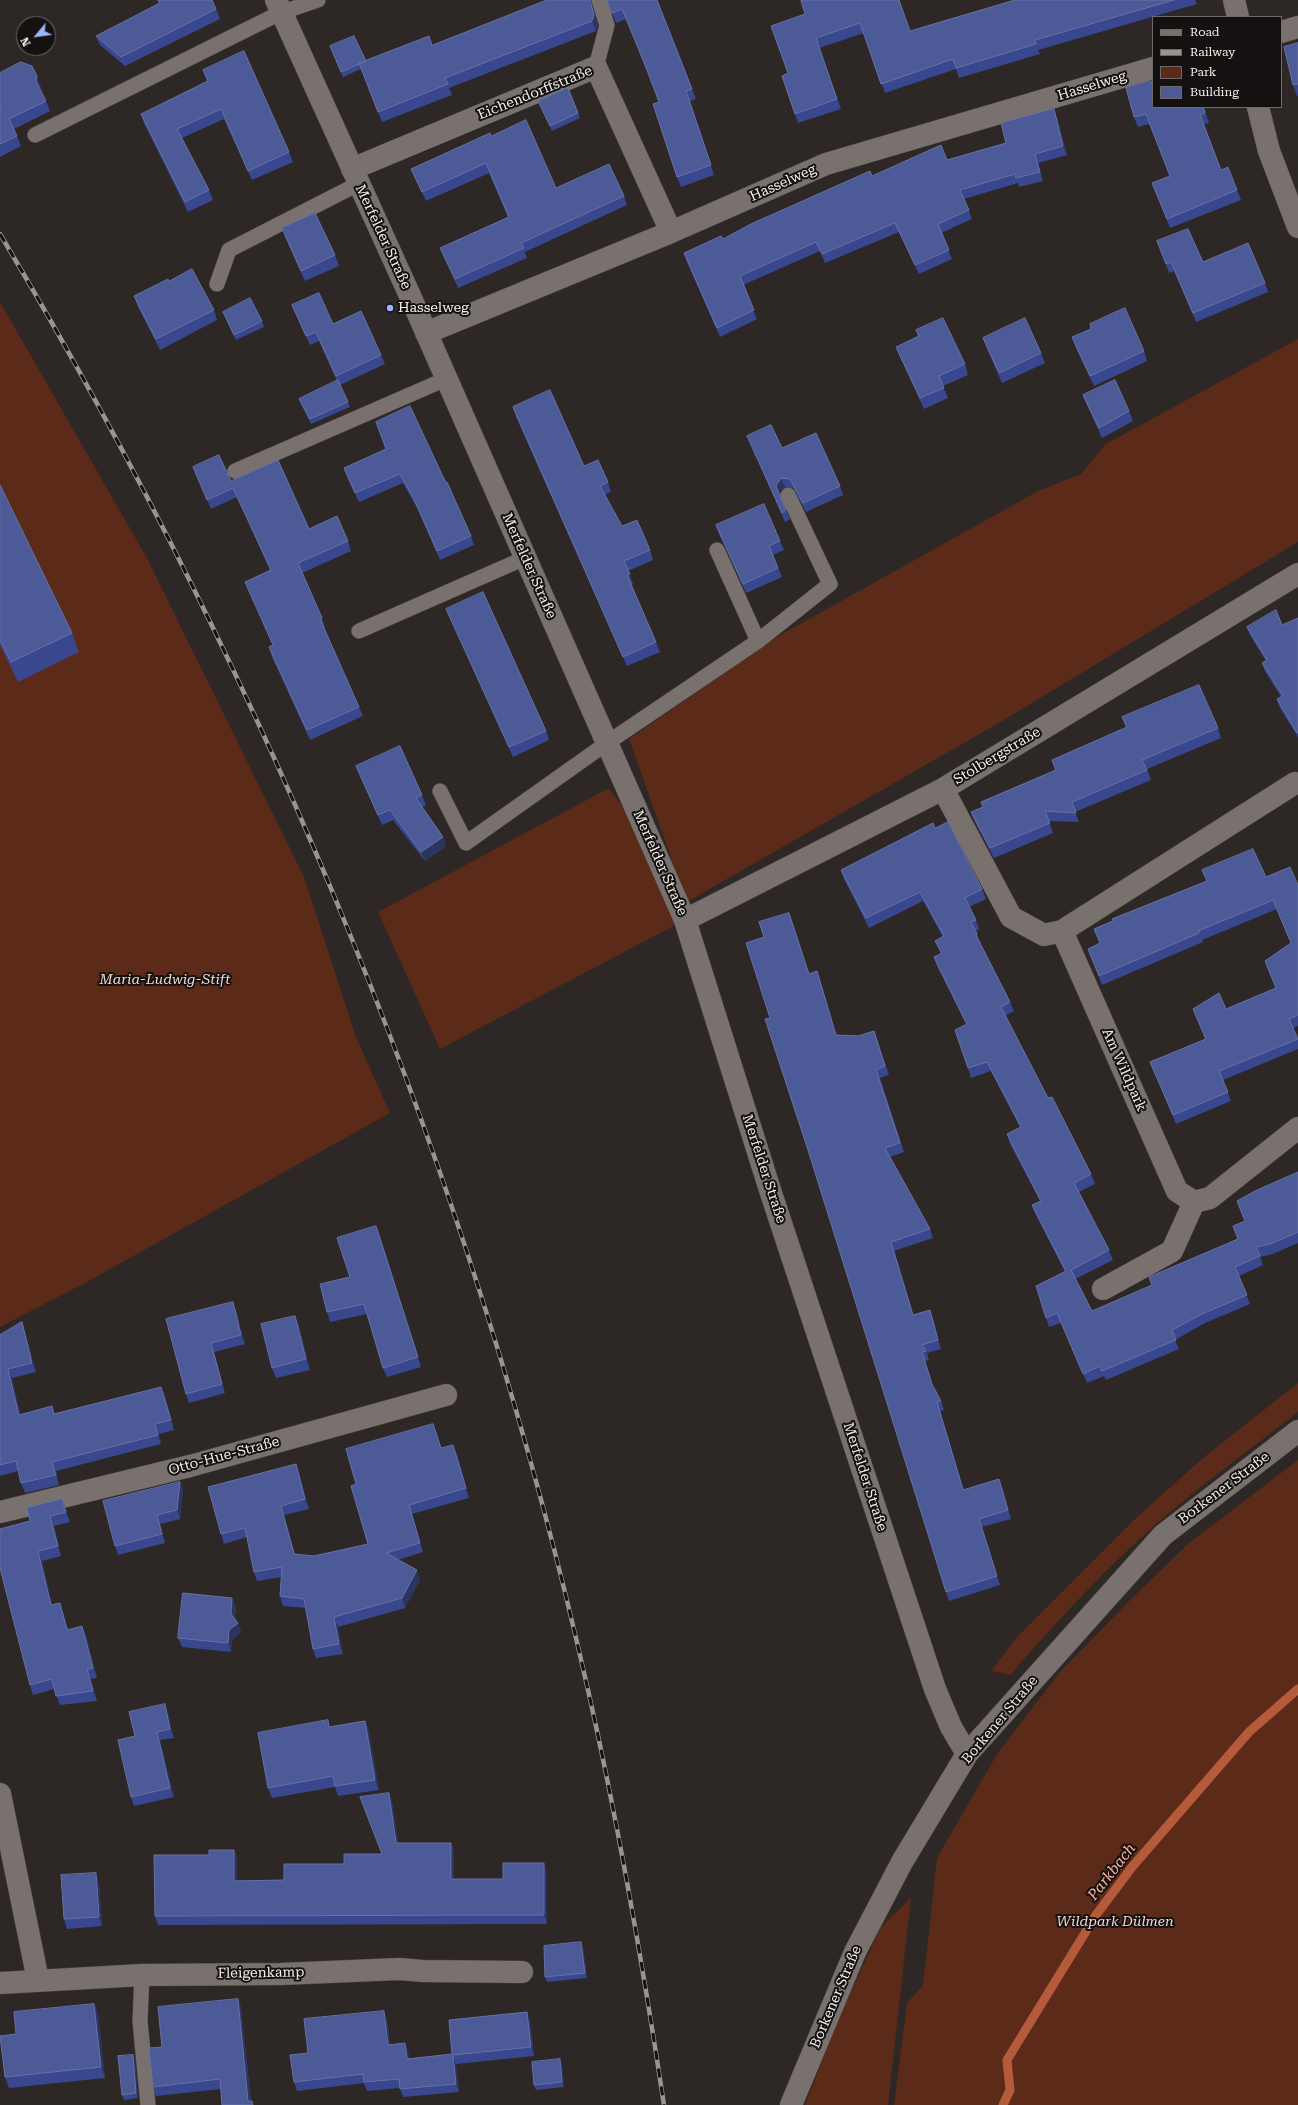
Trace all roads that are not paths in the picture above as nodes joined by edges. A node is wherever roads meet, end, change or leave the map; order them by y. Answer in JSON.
{"nodes":[{"id":1,"x":318,"y":0,"type":"edge"},
{"id":2,"x":599,"y":0,"type":"edge"},
{"id":3,"x":1234,"y":0,"type":"edge"},
{"id":4,"x":278,"y":7,"type":"edge"},
{"id":5,"x":1238,"y":16,"type":"edge"},
{"id":6,"x":1298,"y":27,"type":"edge"},
{"id":7,"x":1282,"y":32,"type":"edge"},
{"id":8,"x":596,"y":66,"type":"junction"},
{"id":9,"x":1152,"y":68,"type":"edge"},
{"id":10,"x":1258,"y":108,"type":"edge"},
{"id":11,"x":35,"y":135,"type":"dead end"},
{"id":12,"x":355,"y":176,"type":"junction"},
{"id":13,"x":1298,"y":227,"type":"edge"},
{"id":14,"x":671,"y":232,"type":"junction"},
{"id":15,"x":217,"y":284,"type":"dead end"},
{"id":16,"x":426,"y":333,"type":"junction"},
{"id":17,"x":446,"y":379,"type":"junction"},
{"id":18,"x":235,"y":472,"type":"dead end"},
{"id":19,"x":788,"y":495,"type":"dead end"},
{"id":20,"x":717,"y":550,"type":"dead end"},
{"id":21,"x":525,"y":558,"type":"junction"},
{"id":22,"x":1298,"y":574,"type":"edge"},
{"id":23,"x":359,"y":631,"type":"dead end"},
{"id":24,"x":758,"y":641,"type":"junction"},
{"id":25,"x":607,"y":743,"type":"junction"},
{"id":26,"x":1295,"y":783,"type":"dead end"},
{"id":27,"x":943,"y":789,"type":"junction"},
{"id":28,"x":440,"y":791,"type":"dead end"},
{"id":29,"x":685,"y":920,"type":"junction"},
{"id":30,"x":1062,"y":931,"type":"junction"},
{"id":31,"x":1298,"y":1128,"type":"edge"},
{"id":32,"x":1194,"y":1202,"type":"junction"},
{"id":33,"x":1103,"y":1288,"type":"dead end"},
{"id":34,"x":446,"y":1395,"type":"dead end"},
{"id":35,"x":1298,"y":1431,"type":"edge"},
{"id":36,"x":0,"y":1512,"type":"edge"},
{"id":37,"x":967,"y":1754,"type":"junction"},
{"id":38,"x":0,"y":1794,"type":"edge"},
{"id":39,"x":522,"y":1972,"type":"dead end"},
{"id":40,"x":142,"y":1975,"type":"junction"},
{"id":41,"x":38,"y":1980,"type":"junction"},
{"id":42,"x":0,"y":1983,"type":"edge"},
{"id":43,"x":148,"y":2105,"type":"edge"},
{"id":44,"x":791,"y":2105,"type":"edge"}],
"edges":[{"from":1,"to":4,"type":"lane"},
{"from":2,"to":8,"type":"lane"},
{"from":3,"to":5,"type":"street"},
{"from":4,"to":11,"type":"lane"},
{"from":4,"to":12,"type":"street","name":"Merfelder Straße"},
{"from":6,"to":7,"type":"street"},
{"from":8,"to":12,"type":"street","name":"Eichendorffstraße"},
{"from":8,"to":14,"type":"street","name":"Eichendorffstraße"},
{"from":9,"to":14,"type":"street","name":"Hasselweg"},
{"from":10,"to":13,"type":"street"},
{"from":12,"to":15,"type":"lane"},
{"from":12,"to":16,"type":"street","name":"Merfelder Straße"},
{"from":14,"to":16,"type":"street","name":"Hasselweg"},
{"from":16,"to":17,"type":"street","name":"Merfelder Straße"},
{"from":17,"to":18,"type":"lane"},
{"from":17,"to":21,"type":"street","name":"Merfelder Straße"},
{"from":19,"to":24,"type":"lane"},
{"from":20,"to":24,"type":"lane"},
{"from":21,"to":23,"type":"lane"},
{"from":21,"to":25,"type":"street","name":"Merfelder Straße"},
{"from":22,"to":27,"type":"street","name":"Stolbergstraße"},
{"from":24,"to":25,"type":"lane"},
{"from":25,"to":28,"type":"lane"},
{"from":25,"to":29,"type":"street","name":"Merfelder Straße"},
{"from":26,"to":30,"type":"street"},
{"from":27,"to":29,"type":"street","name":"Stolbergstraße"},
{"from":27,"to":30,"type":"street"},
{"from":29,"to":37,"type":"street","name":"Merfelder Straße"},
{"from":30,"to":32,"type":"street","name":"Am Wildpark"},
{"from":31,"to":32,"type":"street"},
{"from":32,"to":33,"type":"street"},
{"from":34,"to":36,"type":"street","name":"Otto-Hue-Straße"},
{"from":35,"to":37,"type":"street","name":"Borkener Straße"},
{"from":37,"to":44,"type":"street","name":"Borkener Straße"},
{"from":38,"to":41,"type":"street"},
{"from":39,"to":40,"type":"street","name":"Fleigenkamp"},
{"from":40,"to":41,"type":"street","name":"Fleigenkamp"},
{"from":40,"to":43,"type":"lane"},
{"from":41,"to":42,"type":"street","name":"Fleigenkamp"}]}
